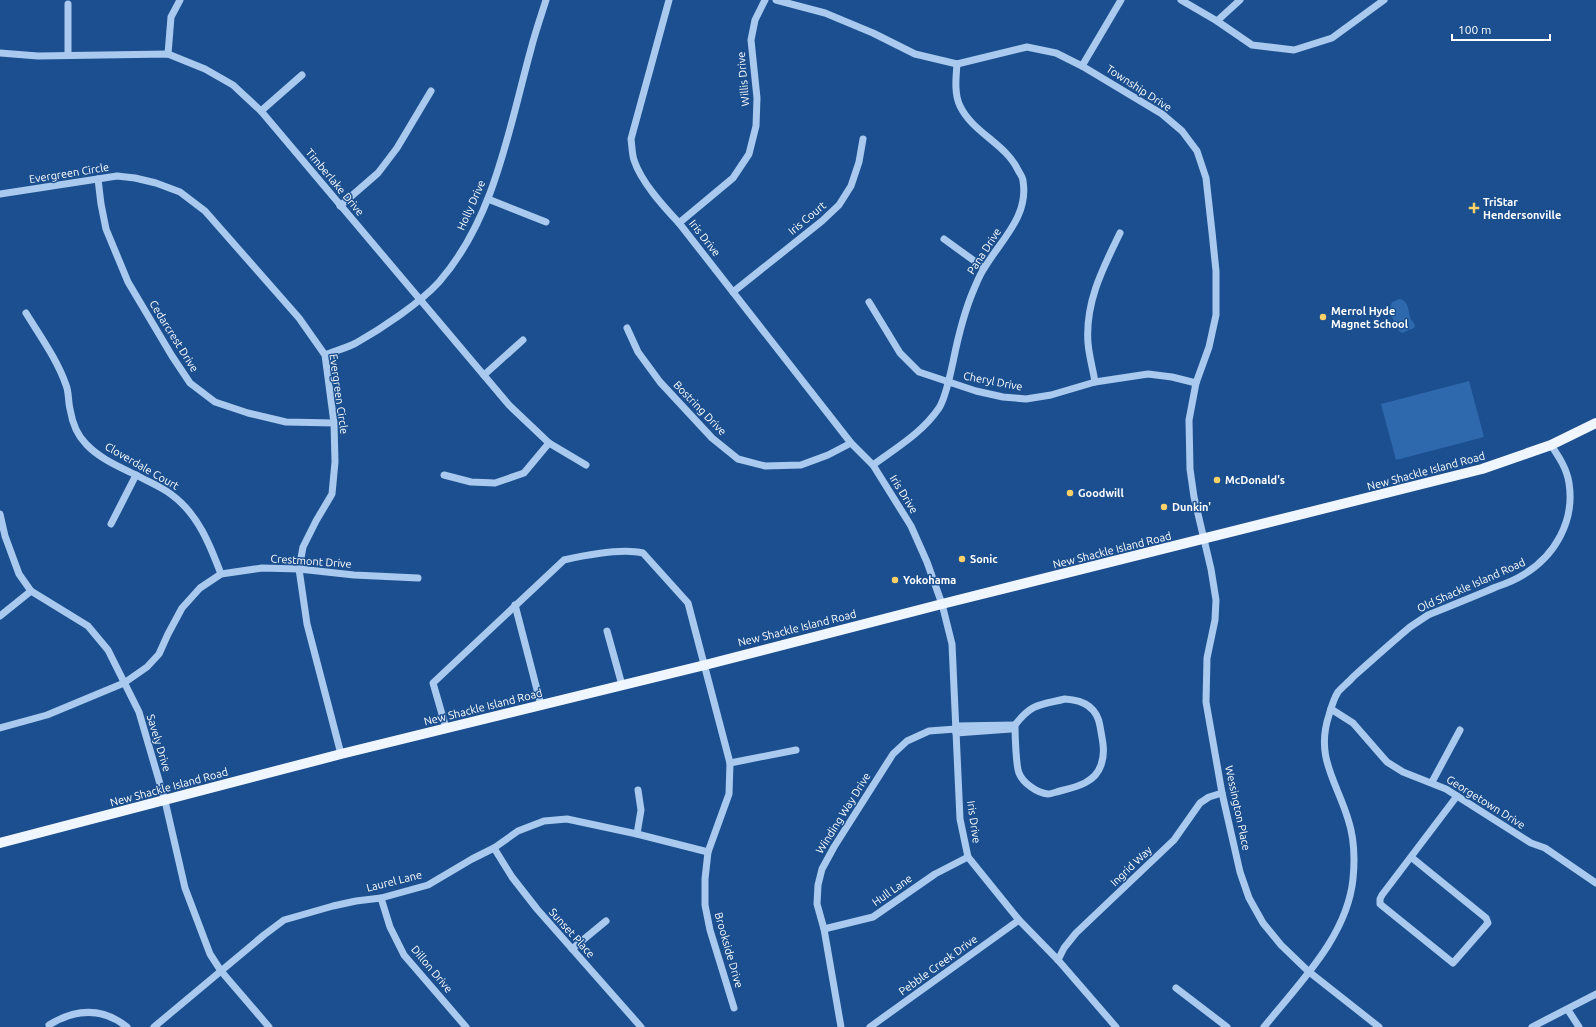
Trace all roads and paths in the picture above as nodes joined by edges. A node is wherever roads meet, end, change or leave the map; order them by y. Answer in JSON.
{"nodes":[{"id":1,"x":180,"y":0,"type":"edge"},
{"id":2,"x":546,"y":0,"type":"edge"},
{"id":3,"x":669,"y":0,"type":"edge"},
{"id":4,"x":765,"y":0,"type":"edge"},
{"id":5,"x":776,"y":0,"type":"edge"},
{"id":6,"x":1121,"y":0,"type":"edge"},
{"id":7,"x":1181,"y":0,"type":"edge"},
{"id":8,"x":1240,"y":0,"type":"edge"},
{"id":9,"x":1384,"y":0,"type":"edge"},
{"id":10,"x":68,"y":4,"type":"dead end"},
{"id":11,"x":1216,"y":21,"type":"junction"},
{"id":12,"x":0,"y":54,"type":"edge"},
{"id":13,"x":168,"y":54,"type":"junction"},
{"id":14,"x":68,"y":55,"type":"junction"},
{"id":15,"x":957,"y":64,"type":"junction"},
{"id":16,"x":1082,"y":66,"type":"junction"},
{"id":17,"x":302,"y":75,"type":"dead end"},
{"id":18,"x":431,"y":91,"type":"dead end"},
{"id":19,"x":261,"y":111,"type":"junction"},
{"id":20,"x":862,"y":139,"type":"dead end"},
{"id":21,"x":98,"y":179,"type":"junction"},
{"id":22,"x":0,"y":194,"type":"edge"},
{"id":23,"x":488,"y":199,"type":"junction"},
{"id":24,"x":340,"y":206,"type":"junction"},
{"id":25,"x":546,"y":222,"type":"dead end"},
{"id":26,"x":679,"y":223,"type":"junction"},
{"id":27,"x":1120,"y":232,"type":"dead end"},
{"id":28,"x":944,"y":239,"type":"dead end"},
{"id":29,"x":984,"y":268,"type":"junction"},
{"id":30,"x":733,"y":292,"type":"junction"},
{"id":31,"x":420,"y":300,"type":"junction"},
{"id":32,"x":868,"y":302,"type":"dead end"},
{"id":33,"x":26,"y":313,"type":"dead end"},
{"id":34,"x":627,"y":328,"type":"dead end"},
{"id":35,"x":523,"y":340,"type":"dead end"},
{"id":36,"x":325,"y":355,"type":"junction"},
{"id":37,"x":484,"y":375,"type":"junction"},
{"id":38,"x":1095,"y":382,"type":"junction"},
{"id":39,"x":948,"y":383,"type":"junction"},
{"id":40,"x":1196,"y":383,"type":"junction"},
{"id":41,"x":1596,"y":423,"type":"edge"},
{"id":42,"x":334,"y":424,"type":"junction"},
{"id":43,"x":851,"y":443,"type":"junction"},
{"id":44,"x":549,"y":444,"type":"junction"},
{"id":45,"x":1552,"y":445,"type":"junction"},
{"id":46,"x":586,"y":465,"type":"dead end"},
{"id":47,"x":873,"y":465,"type":"junction"},
{"id":48,"x":136,"y":475,"type":"junction"},
{"id":49,"x":444,"y":475,"type":"dead end"},
{"id":50,"x":0,"y":514,"type":"edge"},
{"id":51,"x":111,"y":524,"type":"dead end"},
{"id":52,"x":1203,"y":540,"type":"junction"},
{"id":53,"x":299,"y":569,"type":"junction"},
{"id":54,"x":221,"y":574,"type":"junction"},
{"id":55,"x":418,"y":578,"type":"dead end"},
{"id":56,"x":31,"y":591,"type":"junction"},
{"id":57,"x":942,"y":604,"type":"junction"},
{"id":58,"x":515,"y":605,"type":"junction"},
{"id":59,"x":0,"y":616,"type":"edge"},
{"id":60,"x":607,"y":631,"type":"dead end"},
{"id":61,"x":705,"y":665,"type":"junction"},
{"id":62,"x":124,"y":683,"type":"junction"},
{"id":63,"x":622,"y":685,"type":"junction"},
{"id":64,"x":540,"y":705,"type":"junction"},
{"id":65,"x":1331,"y":709,"type":"junction"},
{"id":66,"x":1015,"y":727,"type":"junction"},
{"id":67,"x":0,"y":728,"type":"edge"},
{"id":68,"x":446,"y":728,"type":"junction"},
{"id":69,"x":956,"y":729,"type":"junction"},
{"id":70,"x":1460,"y":730,"type":"dead end"},
{"id":71,"x":796,"y":750,"type":"dead end"},
{"id":72,"x":341,"y":754,"type":"junction"},
{"id":73,"x":730,"y":763,"type":"junction"},
{"id":74,"x":1432,"y":782,"type":"junction"},
{"id":75,"x":638,"y":790,"type":"dead end"},
{"id":76,"x":1222,"y":793,"type":"junction"},
{"id":77,"x":1457,"y":796,"type":"junction"},
{"id":78,"x":165,"y":800,"type":"junction"},
{"id":79,"x":637,"y":834,"type":"junction"},
{"id":80,"x":0,"y":843,"type":"edge"},
{"id":81,"x":494,"y":848,"type":"junction"},
{"id":82,"x":708,"y":852,"type":"junction"},
{"id":83,"x":968,"y":857,"type":"junction"},
{"id":84,"x":1411,"y":857,"type":"junction"},
{"id":85,"x":1596,"y":883,"type":"edge"},
{"id":86,"x":381,"y":898,"type":"junction"},
{"id":87,"x":1020,"y":920,"type":"junction"},
{"id":88,"x":606,"y":921,"type":"dead end"},
{"id":89,"x":824,"y":929,"type":"junction"},
{"id":90,"x":572,"y":949,"type":"junction"},
{"id":91,"x":1058,"y":960,"type":"junction"},
{"id":92,"x":222,"y":971,"type":"junction"},
{"id":93,"x":1308,"y":971,"type":"junction"},
{"id":94,"x":1176,"y":988,"type":"dead end"},
{"id":95,"x":1596,"y":994,"type":"edge"},
{"id":96,"x":734,"y":1008,"type":"dead end"},
{"id":97,"x":1568,"y":1010,"type":"junction"},
{"id":98,"x":49,"y":1025,"type":"dead end"},
{"id":99,"x":127,"y":1027,"type":"edge"},
{"id":100,"x":154,"y":1027,"type":"edge"},
{"id":101,"x":269,"y":1027,"type":"edge"},
{"id":102,"x":466,"y":1027,"type":"edge"},
{"id":103,"x":641,"y":1027,"type":"edge"},
{"id":104,"x":841,"y":1027,"type":"edge"},
{"id":105,"x":870,"y":1027,"type":"edge"},
{"id":106,"x":1116,"y":1027,"type":"edge"},
{"id":107,"x":1227,"y":1027,"type":"edge"},
{"id":108,"x":1264,"y":1027,"type":"edge"},
{"id":109,"x":1379,"y":1027,"type":"edge"},
{"id":110,"x":1532,"y":1027,"type":"edge"},
{"id":111,"x":1579,"y":1027,"type":"edge"}],
"edges":[{"from":1,"to":13,"type":"street"},
{"from":2,"to":23,"type":"street","name":"Holly Drive"},
{"from":3,"to":26,"type":"street","name":"Iris Drive"},
{"from":4,"to":26,"type":"street","name":"Willis Drive"},
{"from":5,"to":15,"type":"street","name":"Township Drive"},
{"from":6,"to":16,"type":"street"},
{"from":7,"to":11,"type":"street"},
{"from":8,"to":11,"type":"street"},
{"from":9,"to":11,"type":"street"},
{"from":10,"to":14,"type":"street"},
{"from":12,"to":14,"type":"street","name":"Timberlake Drive"},
{"from":13,"to":14,"type":"street","name":"Timberlake Drive"},
{"from":13,"to":19,"type":"street","name":"Timberlake Drive"},
{"from":15,"to":16,"type":"street","name":"Township Drive"},
{"from":15,"to":29,"type":"street","name":"Pana Drive"},
{"from":16,"to":40,"type":"street","name":"Township Drive"},
{"from":17,"to":19,"type":"street"},
{"from":18,"to":24,"type":"street"},
{"from":19,"to":24,"type":"street","name":"Timberlake Drive"},
{"from":20,"to":30,"type":"street","name":"Iris Court"},
{"from":21,"to":22,"type":"street","name":"Evergreen Circle"},
{"from":21,"to":36,"type":"street","name":"Evergreen Circle"},
{"from":21,"to":42,"type":"street","name":"Cedarcrest Drive"},
{"from":23,"to":25,"type":"street"},
{"from":23,"to":31,"type":"street","name":"Holly Drive"},
{"from":24,"to":31,"type":"street","name":"Timberlake Drive"},
{"from":26,"to":30,"type":"street","name":"Iris Drive"},
{"from":27,"to":38,"type":"street"},
{"from":28,"to":29,"type":"street"},
{"from":29,"to":39,"type":"street","name":"Pana Drive"},
{"from":30,"to":43,"type":"street","name":"Iris Drive"},
{"from":31,"to":36,"type":"street","name":"Holly Drive"},
{"from":31,"to":37,"type":"street","name":"Timberlake Drive"},
{"from":32,"to":39,"type":"street","name":"Cheryl Drive"},
{"from":33,"to":48,"type":"street","name":"Cloverdale Court"},
{"from":34,"to":43,"type":"street","name":"Bostring Drive"},
{"from":35,"to":37,"type":"street"},
{"from":36,"to":42,"type":"street","name":"Evergreen Circle"},
{"from":37,"to":44,"type":"street","name":"Timberlake Drive"},
{"from":38,"to":39,"type":"street","name":"Cheryl Drive"},
{"from":38,"to":40,"type":"street","name":"Cheryl Drive"},
{"from":39,"to":47,"type":"street","name":"Pana Drive"},
{"from":40,"to":52,"type":"street","name":"Township Drive"},
{"from":41,"to":45,"type":"main road","name":"New Shackle Island Road"},
{"from":42,"to":53,"type":"street","name":"Evergreen Circle"},
{"from":43,"to":47,"type":"street","name":"Iris Drive"},
{"from":44,"to":46,"type":"street","name":"Timberlake Drive"},
{"from":44,"to":49,"type":"street"},
{"from":45,"to":52,"type":"main road","name":"New Shackle Island Road"},
{"from":45,"to":65,"type":"street","name":"Old Shackle Island Road"},
{"from":47,"to":57,"type":"street","name":"Iris Drive"},
{"from":48,"to":51,"type":"street"},
{"from":48,"to":54,"type":"street","name":"Cloverdale Court"},
{"from":50,"to":56,"type":"street","name":"Savely Drive"},
{"from":52,"to":57,"type":"main road","name":"New Shackle Island Road"},
{"from":52,"to":76,"type":"street","name":"Wessington Place"},
{"from":53,"to":54,"type":"street","name":"Crestmont Drive"},
{"from":53,"to":55,"type":"street","name":"Crestmont Drive"},
{"from":53,"to":72,"type":"street","name":"Evergreen Circle"},
{"from":54,"to":62,"type":"street","name":"Crestmont Drive"},
{"from":56,"to":59,"type":"street"},
{"from":56,"to":62,"type":"street","name":"Savely Drive"},
{"from":57,"to":61,"type":"main road","name":"New Shackle Island Road"},
{"from":57,"to":69,"type":"street","name":"Iris Drive"},
{"from":58,"to":61,"type":"street","name":"Brookside Drive"},
{"from":58,"to":64,"type":"street"},
{"from":58,"to":68,"type":"street"},
{"from":60,"to":63,"type":"street"},
{"from":61,"to":63,"type":"main road","name":"New Shackle Island Road"},
{"from":61,"to":73,"type":"street","name":"Brookside Drive"},
{"from":62,"to":67,"type":"street","name":"Crestmont Drive"},
{"from":62,"to":78,"type":"street","name":"Savely Drive"},
{"from":63,"to":64,"type":"main road","name":"New Shackle Island Road"},
{"from":64,"to":68,"type":"main road","name":"New Shackle Island Road"},
{"from":65,"to":74,"type":"street","name":"Georgetown Drive"},
{"from":65,"to":93,"type":"street","name":"Old Shackle Island Road"},
{"from":66,"to":66,"type":"street"},
{"from":66,"to":69,"type":"street","name":"Winding Way Drive"},
{"from":68,"to":72,"type":"main road","name":"New Shackle Island Road"},
{"from":69,"to":83,"type":"street","name":"Iris Drive"},
{"from":69,"to":89,"type":"street","name":"Winding Way Drive"},
{"from":70,"to":74,"type":"street"},
{"from":71,"to":73,"type":"street"},
{"from":72,"to":78,"type":"main road","name":"New Shackle Island Road"},
{"from":73,"to":82,"type":"street","name":"Brookside Drive"},
{"from":74,"to":77,"type":"street","name":"Georgetown Drive"},
{"from":75,"to":79,"type":"street"},
{"from":76,"to":91,"type":"street","name":"Ingrid Way"},
{"from":76,"to":93,"type":"street","name":"Wessington Place"},
{"from":77,"to":84,"type":"street"},
{"from":77,"to":85,"type":"street","name":"Georgetown Drive"},
{"from":78,"to":80,"type":"main road","name":"New Shackle Island Road"},
{"from":78,"to":92,"type":"street","name":"Savely Drive"},
{"from":79,"to":81,"type":"street","name":"Laurel Lane"},
{"from":79,"to":82,"type":"street","name":"Laurel Lane"},
{"from":81,"to":86,"type":"street","name":"Laurel Lane"},
{"from":81,"to":90,"type":"street","name":"Sunset Place"},
{"from":82,"to":96,"type":"street","name":"Brookside Drive"},
{"from":83,"to":87,"type":"street","name":"Iris Drive"},
{"from":83,"to":89,"type":"street","name":"Hull Lane"},
{"from":84,"to":84,"type":"street"},
{"from":86,"to":92,"type":"street","name":"Laurel Lane"},
{"from":86,"to":102,"type":"street","name":"Dillon Drive"},
{"from":87,"to":91,"type":"street","name":"Iris Drive"},
{"from":87,"to":105,"type":"street","name":"Pebble Creek Drive"},
{"from":88,"to":90,"type":"street"},
{"from":89,"to":104,"type":"street","name":"Winding Way Drive"},
{"from":90,"to":103,"type":"street","name":"Sunset Place"},
{"from":91,"to":106,"type":"street","name":"Iris Drive"},
{"from":92,"to":100,"type":"street","name":"Laurel Lane"},
{"from":92,"to":101,"type":"street","name":"Savely Drive"},
{"from":93,"to":108,"type":"street","name":"Old Shackle Island Road"},
{"from":93,"to":109,"type":"street","name":"Wessington Place"},
{"from":94,"to":107,"type":"street"},
{"from":95,"to":97,"type":"street"},
{"from":97,"to":110,"type":"street"},
{"from":97,"to":111,"type":"street"},
{"from":98,"to":99,"type":"street"}]}
